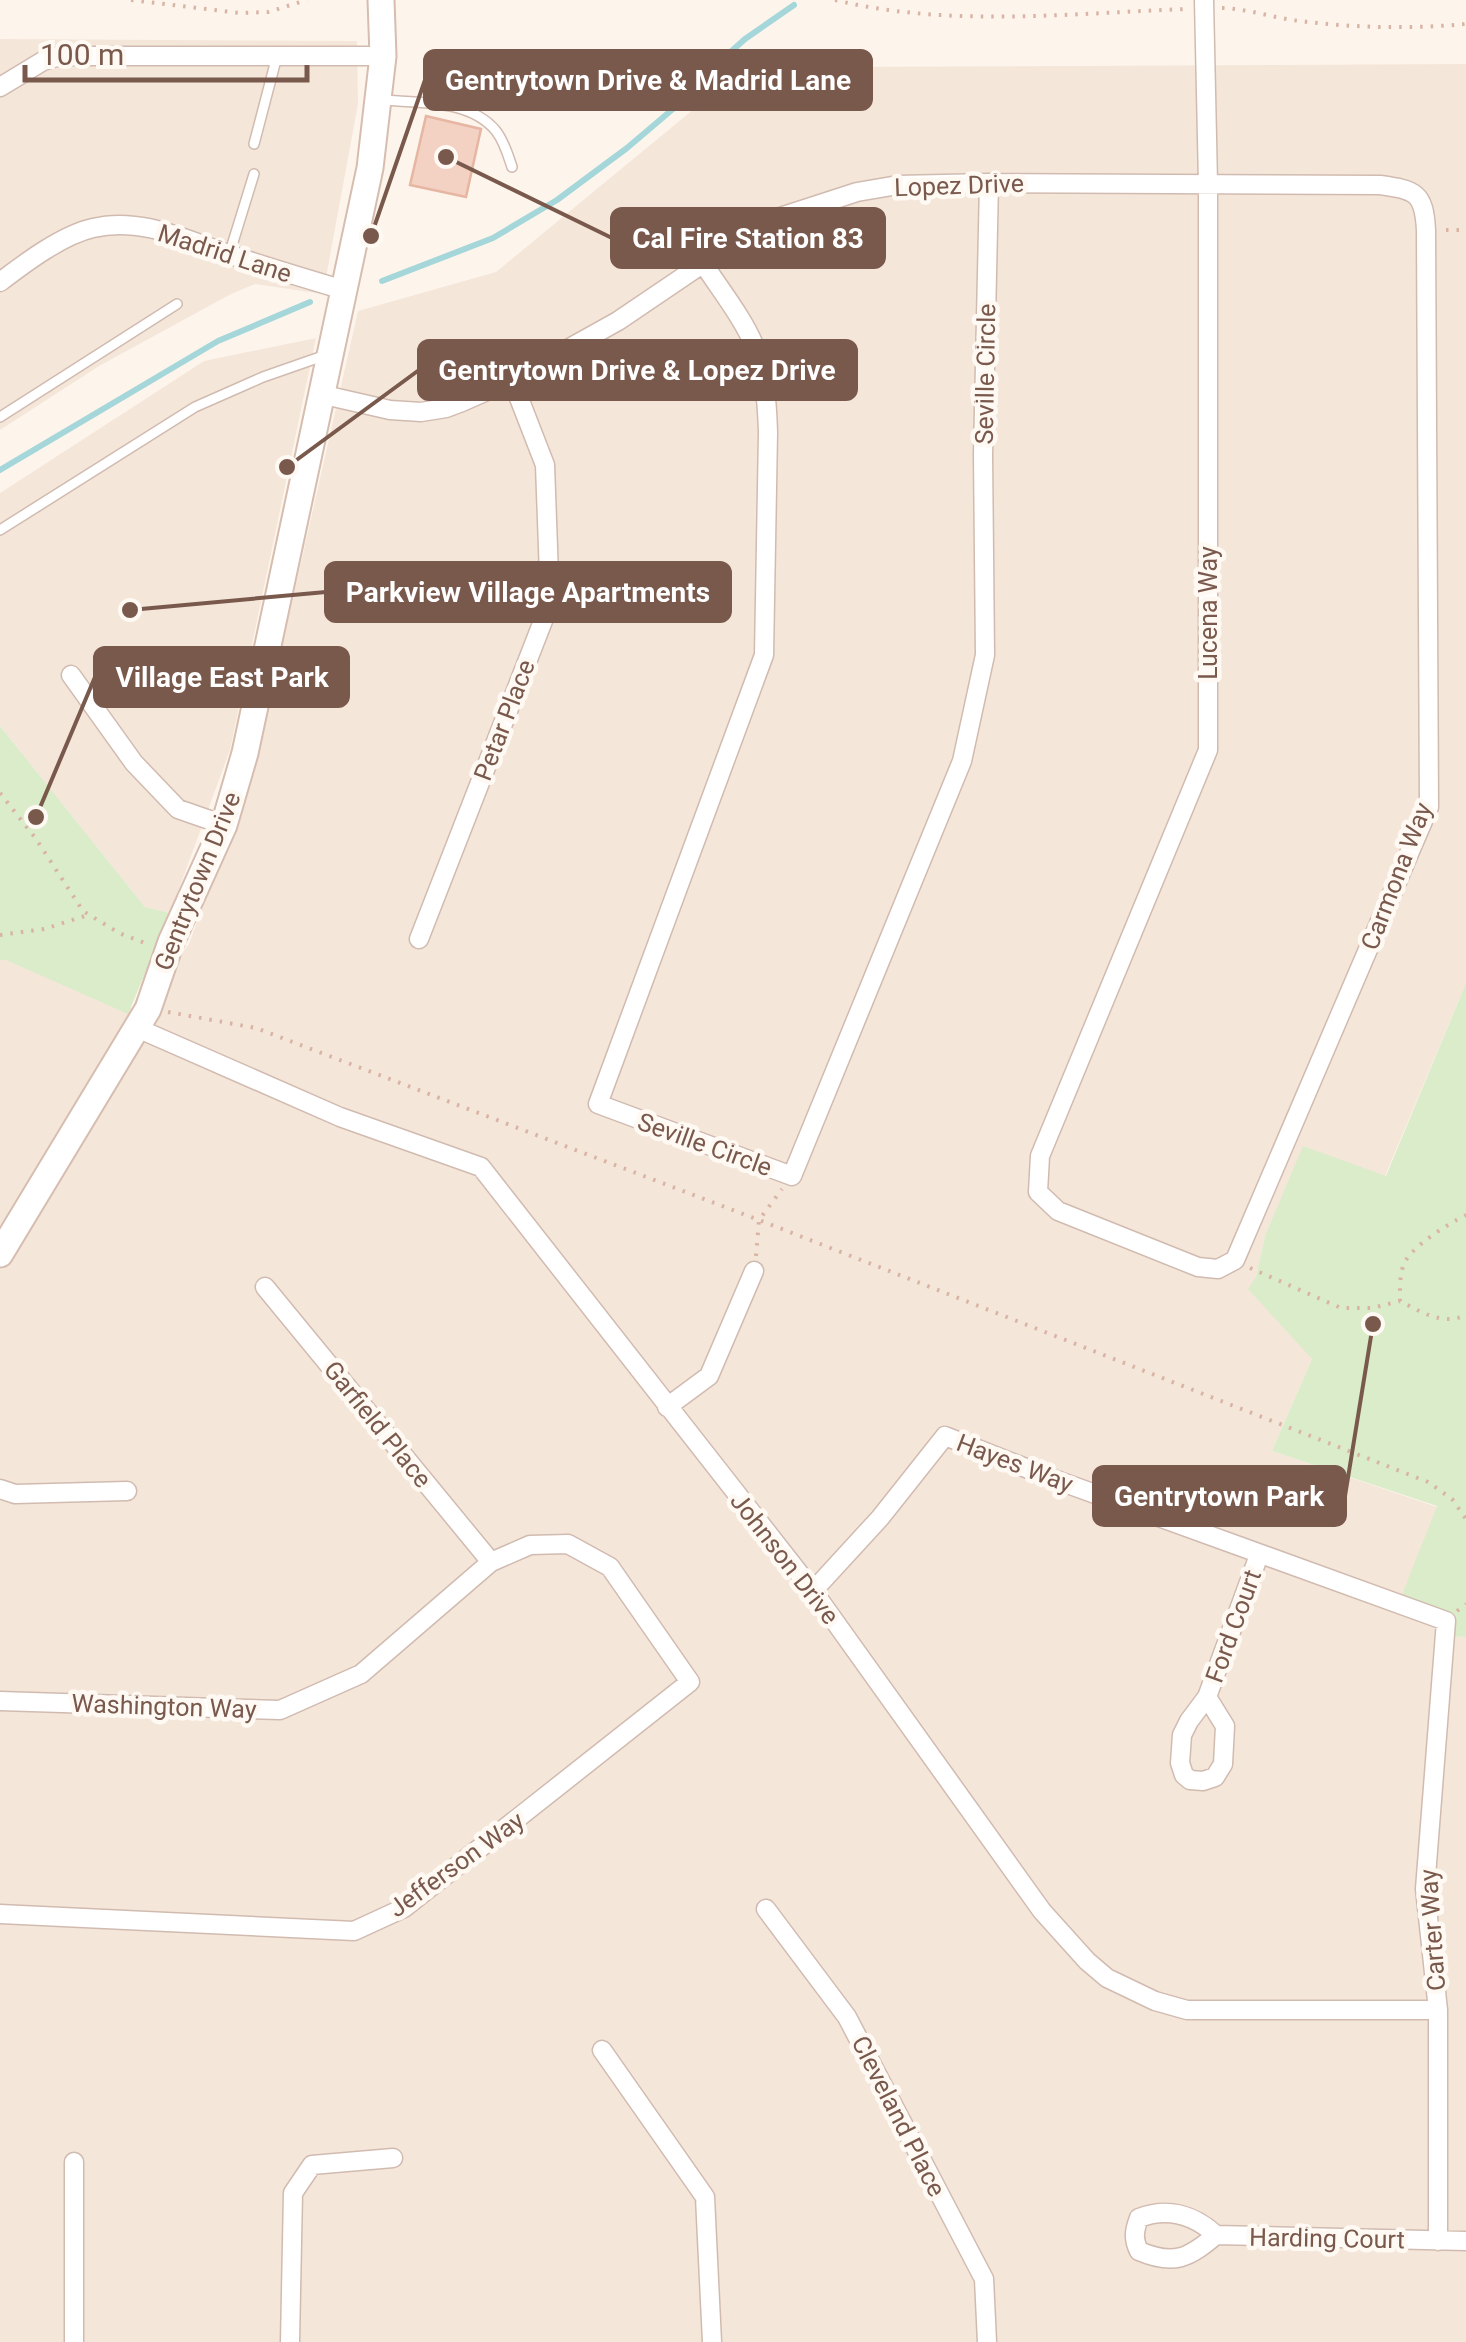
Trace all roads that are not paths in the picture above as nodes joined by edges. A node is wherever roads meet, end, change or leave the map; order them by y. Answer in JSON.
{"nodes":[{"id":1,"x":381,"y":0,"type":"edge"},
{"id":2,"x":1204,"y":4,"type":"edge"},
{"id":3,"x":277,"y":56,"type":"junction"},
{"id":4,"x":383,"y":56,"type":"junction"},
{"id":5,"x":0,"y":87,"type":"edge"},
{"id":6,"x":379,"y":100,"type":"junction"},
{"id":7,"x":254,"y":144,"type":"dead end"},
{"id":8,"x":512,"y":168,"type":"dead end"},
{"id":9,"x":254,"y":174,"type":"dead end"},
{"id":10,"x":989,"y":183,"type":"junction"},
{"id":11,"x":1208,"y":184,"type":"junction"},
{"id":12,"x":1414,"y":192,"type":"joint"},
{"id":13,"x":229,"y":255,"type":"junction"},
{"id":14,"x":703,"y":263,"type":"junction"},
{"id":15,"x":0,"y":282,"type":"edge"},
{"id":16,"x":344,"y":290,"type":"junction"},
{"id":17,"x":177,"y":304,"type":"dead end"},
{"id":18,"x":329,"y":354,"type":"junction"},
{"id":19,"x":512,"y":380,"type":"junction"},
{"id":20,"x":320,"y":394,"type":"junction"},
{"id":21,"x":0,"y":417,"type":"edge"},
{"id":22,"x":0,"y":530,"type":"edge"},
{"id":23,"x":70,"y":675,"type":"dead end"},
{"id":24,"x":224,"y":824,"type":"junction"},
{"id":25,"x":419,"y":940,"type":"dead end"},
{"id":26,"x":142,"y":1018,"type":"junction"},
{"id":27,"x":0,"y":1254,"type":"edge"},
{"id":28,"x":1235,"y":1260,"type":"joint"},
{"id":29,"x":754,"y":1271,"type":"road end"},
{"id":30,"x":265,"y":1287,"type":"dead end"},
{"id":31,"x":667,"y":1407,"type":"junction"},
{"id":32,"x":0,"y":1489,"type":"edge"},
{"id":33,"x":127,"y":1492,"type":"dead end"},
{"id":34,"x":1259,"y":1555,"type":"junction"},
{"id":35,"x":490,"y":1562,"type":"junction"},
{"id":36,"x":813,"y":1591,"type":"junction"},
{"id":37,"x":1446,"y":1621,"type":"joint"},
{"id":38,"x":690,"y":1682,"type":"joint"},
{"id":39,"x":1207,"y":1697,"type":"dead end"},
{"id":40,"x":0,"y":1701,"type":"edge"},
{"id":41,"x":766,"y":1909,"type":"dead end"},
{"id":42,"x":0,"y":1914,"type":"edge"},
{"id":43,"x":1438,"y":2010,"type":"junction"},
{"id":44,"x":602,"y":2050,"type":"dead end"},
{"id":45,"x":393,"y":2158,"type":"dead end"},
{"id":46,"x":74,"y":2162,"type":"dead end"},
{"id":47,"x":1216,"y":2235,"type":"dead end"},
{"id":48,"x":1438,"y":2241,"type":"junction"},
{"id":49,"x":1466,"y":2241,"type":"edge"},
{"id":50,"x":74,"y":2342,"type":"edge"},
{"id":51,"x":290,"y":2342,"type":"edge"},
{"id":52,"x":712,"y":2342,"type":"edge"},
{"id":53,"x":986,"y":2342,"type":"edge"}],
"edges":[{"from":1,"to":4,"type":"street","name":"Gentrytown Drive"},
{"from":2,"to":11,"type":"street","name":"Lucena Way"},
{"from":3,"to":4,"type":"street"},
{"from":3,"to":5,"type":"street"},
{"from":3,"to":7,"type":"lane"},
{"from":4,"to":6,"type":"street","name":"Gentrytown Drive"},
{"from":6,"to":8,"type":"lane"},
{"from":6,"to":16,"type":"street","name":"Gentrytown Drive"},
{"from":9,"to":13,"type":"lane"},
{"from":10,"to":11,"type":"street","name":"Lopez Drive"},
{"from":10,"to":14,"type":"street","name":"Lopez Drive"},
{"from":10,"to":14,"type":"street","name":"Seville Circle"},
{"from":11,"to":12,"type":"street","name":"Lopez Drive"},
{"from":11,"to":28,"type":"street","name":"Lucena Way"},
{"from":12,"to":28,"type":"street","name":"Carmona Way"},
{"from":13,"to":15,"type":"street","name":"Madrid Lane"},
{"from":13,"to":16,"type":"street","name":"Madrid Lane"},
{"from":14,"to":19,"type":"street","name":"Lopez Drive"},
{"from":16,"to":18,"type":"street","name":"Gentrytown Drive"},
{"from":17,"to":21,"type":"lane"},
{"from":18,"to":20,"type":"street","name":"Gentrytown Drive"},
{"from":18,"to":22,"type":"lane"},
{"from":19,"to":20,"type":"street","name":"Lopez Drive"},
{"from":19,"to":25,"type":"street","name":"Petar Place"},
{"from":20,"to":24,"type":"street","name":"Gentrytown Drive"},
{"from":23,"to":24,"type":"street"},
{"from":24,"to":26,"type":"street","name":"Gentrytown Drive"},
{"from":26,"to":27,"type":"street","name":"Gentrytown Drive"},
{"from":26,"to":31,"type":"street","name":"Johnson Drive"},
{"from":29,"to":31,"type":"street"},
{"from":30,"to":35,"type":"street","name":"Garfield Place"},
{"from":31,"to":36,"type":"street","name":"Johnson Drive"},
{"from":32,"to":33,"type":"street"},
{"from":34,"to":36,"type":"street","name":"Hayes Way"},
{"from":34,"to":37,"type":"street","name":"Hayes Way"},
{"from":34,"to":39,"type":"street","name":"Ford Court"},
{"from":35,"to":38,"type":"street","name":"Washington Way"},
{"from":35,"to":40,"type":"street","name":"Washington Way"},
{"from":36,"to":43,"type":"street","name":"Johnson Drive"},
{"from":37,"to":43,"type":"street","name":"Carter Way"},
{"from":38,"to":42,"type":"street","name":"Jefferson Way"},
{"from":41,"to":53,"type":"street","name":"Cleveland Place"},
{"from":43,"to":48,"type":"street","name":"Carter Way"},
{"from":44,"to":52,"type":"street"},
{"from":45,"to":51,"type":"street"},
{"from":46,"to":50,"type":"street"},
{"from":47,"to":48,"type":"street","name":"Harding Court"},
{"from":48,"to":49,"type":"street","name":"Harding Court"}]}
